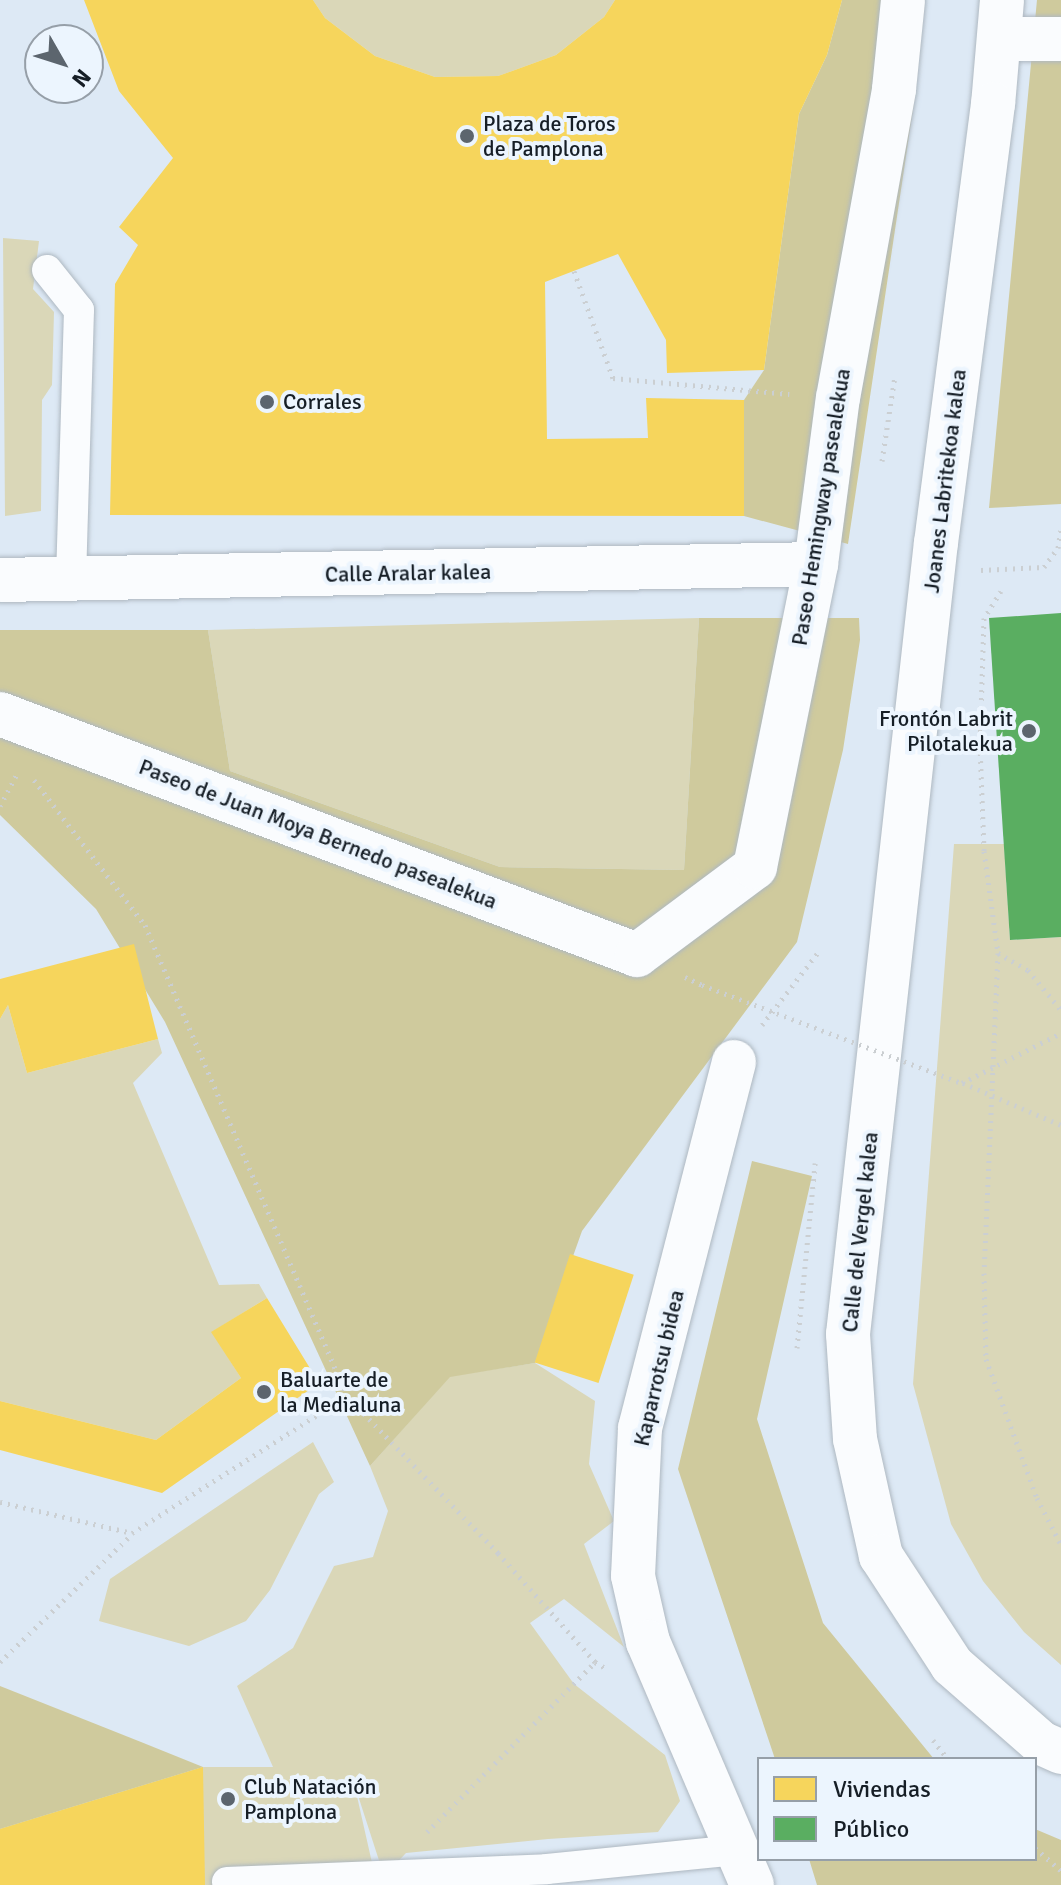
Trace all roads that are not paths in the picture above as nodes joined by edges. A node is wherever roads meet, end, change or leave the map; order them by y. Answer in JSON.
{"nodes":[{"id":1,"x":903,"y":0,"type":"edge"},
{"id":2,"x":1001,"y":20,"type":"edge"},
{"id":3,"x":1061,"y":39,"type":"edge"},
{"id":4,"x":47,"y":270,"type":"dead end"},
{"id":5,"x":816,"y":564,"type":"junction"},
{"id":6,"x":0,"y":580,"type":"edge"},
{"id":7,"x":71,"y":581,"type":"junction"},
{"id":8,"x":0,"y":714,"type":"edge"},
{"id":9,"x":895,"y":925,"type":"joint"},
{"id":10,"x":637,"y":955,"type":"joint"},
{"id":11,"x":734,"y":1062,"type":"road end"},
{"id":12,"x":1061,"y":1752,"type":"edge"},
{"id":13,"x":745,"y":1867,"type":"edge"},
{"id":14,"x":227,"y":1882,"type":"dead end"}],
"edges":[{"from":1,"to":5,"type":"street","name":"Paseo Hemingway pasealekua"},
{"from":2,"to":3,"type":"street","name":"Joanes Labritekoa kalea"},
{"from":2,"to":9,"type":"street","name":"Joanes Labritekoa kalea"},
{"from":4,"to":7,"type":"lane"},
{"from":5,"to":7,"type":"street","name":"Calle Aralar kalea"},
{"from":5,"to":10,"type":"street","name":"Paseo Hemingway pasealekua"},
{"from":6,"to":7,"type":"street","name":"Calle Aralar kalea"},
{"from":8,"to":10,"type":"street","name":"Paseo de Juan Moya Bernedo pasealekua"},
{"from":9,"to":12,"type":"street","name":"Calle del Vergel kalea"},
{"from":11,"to":13,"type":"street","name":"Kaparrotsu bidea"},
{"from":13,"to":14,"type":"lane","name":"Kaparrotsu bidea"}]}
